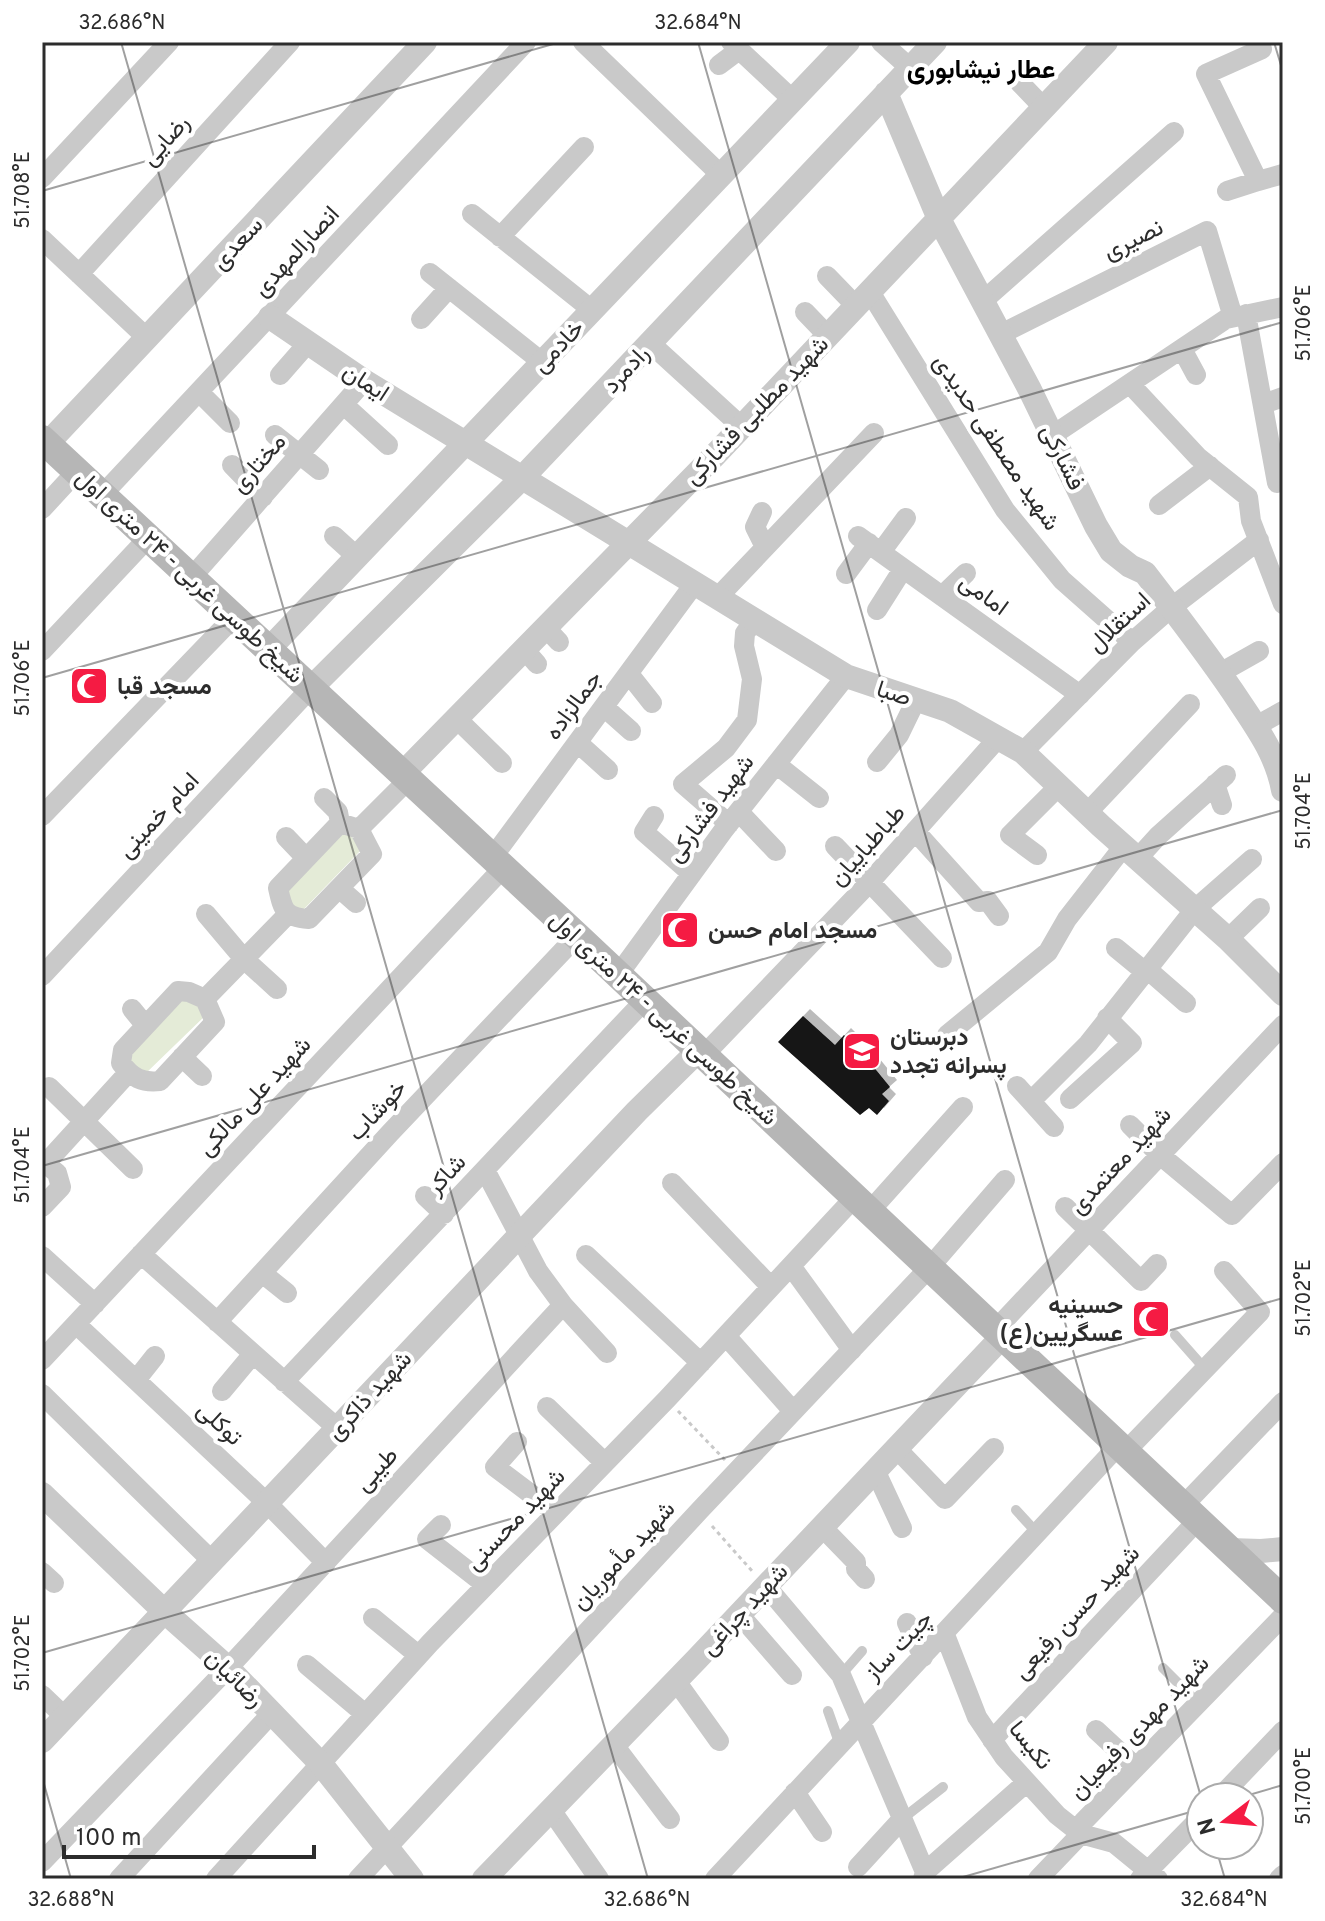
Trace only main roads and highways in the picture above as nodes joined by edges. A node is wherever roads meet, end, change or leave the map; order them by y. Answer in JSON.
{"nodes":[{"id":1,"x":45,"y":441,"type":"edge"},
{"id":2,"x":1281,"y":1598,"type":"edge"}],
"edges":[{"from":1,"to":2,"type":"main road","name":"شیخ طوسی غربی - ۲۴ متری اول"}]}
